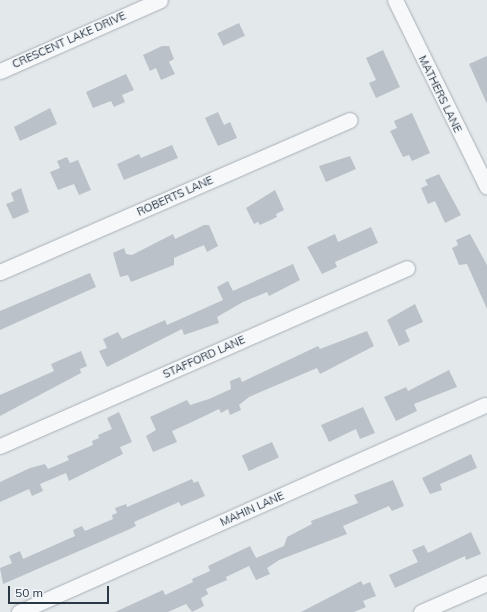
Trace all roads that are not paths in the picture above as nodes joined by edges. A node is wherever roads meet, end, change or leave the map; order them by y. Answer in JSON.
{"nodes":[{"id":1,"x":160,"y":0,"type":"edge"},
{"id":2,"x":395,"y":0,"type":"edge"},
{"id":3,"x":0,"y":71,"type":"edge"},
{"id":4,"x":349,"y":120,"type":"dead end"},
{"id":5,"x":487,"y":187,"type":"edge"},
{"id":6,"x":408,"y":268,"type":"dead end"},
{"id":7,"x":0,"y":272,"type":"edge"},
{"id":8,"x":485,"y":405,"type":"dead end"},
{"id":9,"x":0,"y":446,"type":"edge"},
{"id":10,"x":487,"y":583,"type":"edge"},
{"id":11,"x":19,"y":612,"type":"edge"},
{"id":12,"x":421,"y":612,"type":"edge"}],
"edges":[{"from":1,"to":3,"type":"street","name":"CRESCENT LAKE DRIVE"},
{"from":2,"to":5,"type":"street","name":"MATHERS LANE"},
{"from":4,"to":7,"type":"street","name":"ROBERTS LANE"},
{"from":6,"to":9,"type":"street","name":"STAFFORD LANE"},
{"from":8,"to":11,"type":"street","name":"MAHIN LANE"},
{"from":10,"to":12,"type":"street"}]}
